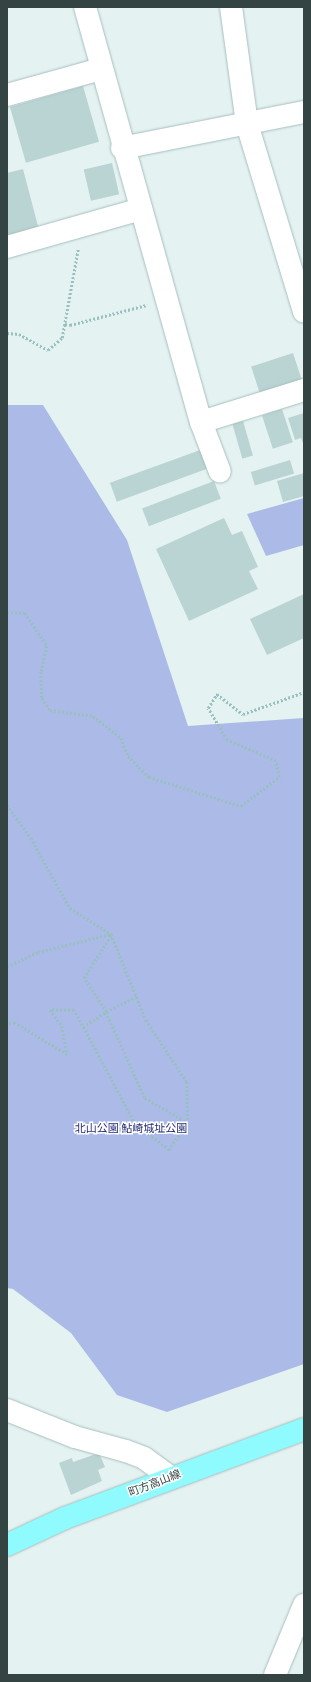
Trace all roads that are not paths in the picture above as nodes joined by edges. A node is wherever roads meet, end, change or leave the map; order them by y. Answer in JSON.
{"nodes":[{"id":1,"x":85,"y":7,"type":"edge"},
{"id":2,"x":231,"y":7,"type":"edge"},
{"id":3,"x":101,"y":69,"type":"junction"},
{"id":4,"x":7,"y":95,"type":"edge"},
{"id":5,"x":304,"y":112,"type":"edge"},
{"id":6,"x":247,"y":124,"type":"junction"},
{"id":7,"x":122,"y":148,"type":"junction"},
{"id":8,"x":141,"y":209,"type":"junction"},
{"id":9,"x":7,"y":247,"type":"edge"},
{"id":10,"x":304,"y":312,"type":"edge"},
{"id":11,"x":304,"y":390,"type":"edge"},
{"id":12,"x":201,"y":422,"type":"junction"},
{"id":13,"x":220,"y":472,"type":"dead end"},
{"id":14,"x":7,"y":1410,"type":"edge"},
{"id":15,"x":304,"y":1429,"type":"edge"},
{"id":16,"x":172,"y":1478,"type":"junction"},
{"id":17,"x":7,"y":1544,"type":"edge"},
{"id":18,"x":304,"y":1604,"type":"edge"},
{"id":19,"x":299,"y":1633,"type":"edge"},
{"id":20,"x":274,"y":1675,"type":"edge"}],
"edges":[{"from":1,"to":3,"type":"street"},
{"from":2,"to":6,"type":"street"},
{"from":3,"to":4,"type":"street"},
{"from":3,"to":7,"type":"street"},
{"from":5,"to":6,"type":"street"},
{"from":6,"to":7,"type":"street"},
{"from":6,"to":10,"type":"street"},
{"from":7,"to":8,"type":"street"},
{"from":8,"to":9,"type":"street"},
{"from":8,"to":12,"type":"street"},
{"from":11,"to":12,"type":"street"},
{"from":12,"to":13,"type":"street"},
{"from":14,"to":16,"type":"street"},
{"from":15,"to":16,"type":"main road","name":"町方高山線"},
{"from":16,"to":17,"type":"main road","name":"町方高山線"},
{"from":18,"to":19,"type":"street"},
{"from":19,"to":20,"type":"street"}]}
